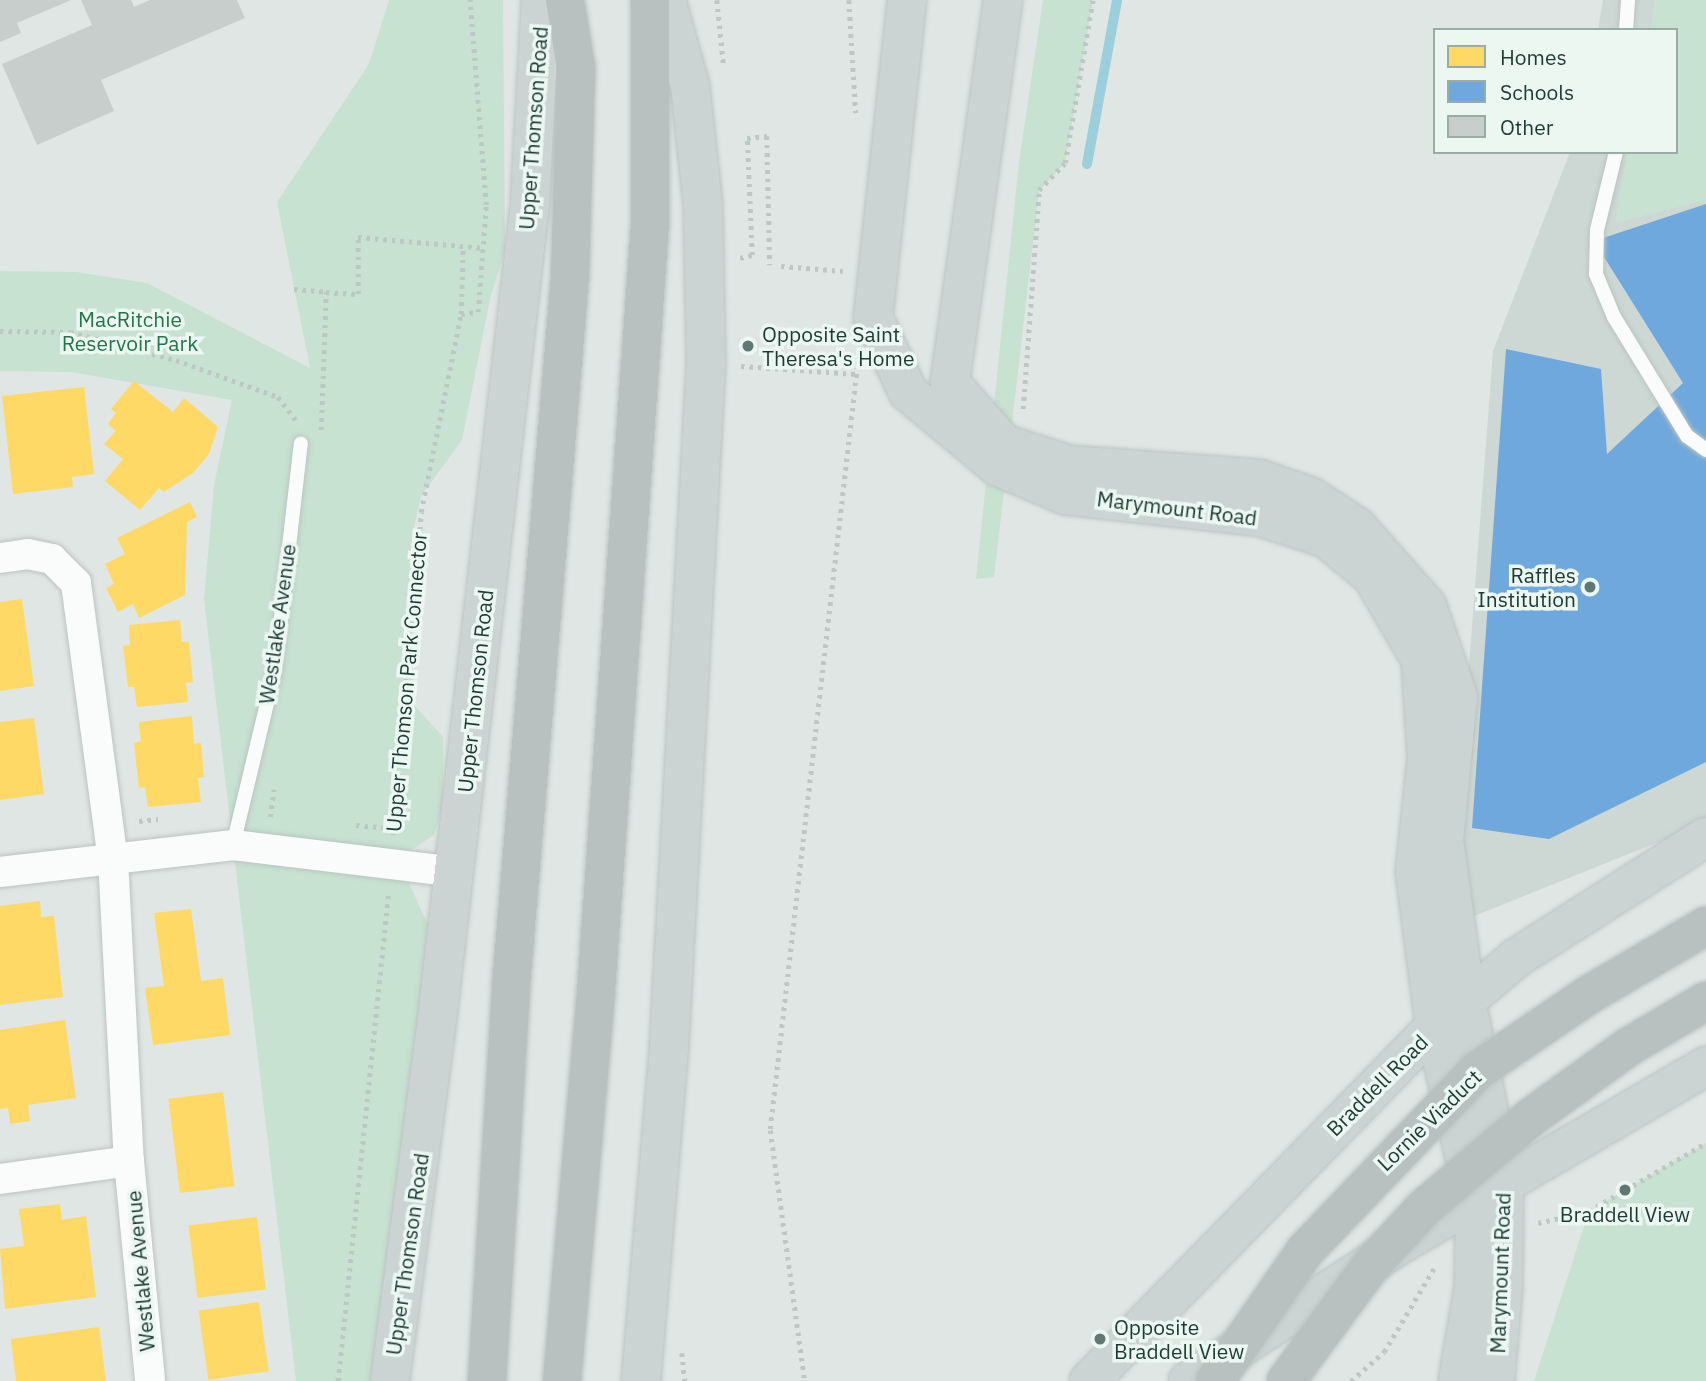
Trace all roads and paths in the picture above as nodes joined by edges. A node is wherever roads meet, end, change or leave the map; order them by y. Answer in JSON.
{"nodes":[{"id":1,"x":470,"y":0,"type":"edge"},
{"id":2,"x":541,"y":0,"type":"edge"},
{"id":3,"x":565,"y":0,"type":"edge"},
{"id":4,"x":650,"y":0,"type":"edge"},
{"id":5,"x":666,"y":0,"type":"edge"},
{"id":6,"x":907,"y":0,"type":"edge"},
{"id":7,"x":1003,"y":0,"type":"edge"},
{"id":8,"x":1628,"y":0,"type":"edge"},
{"id":9,"x":1626,"y":28,"type":"edge"},
{"id":10,"x":1616,"y":154,"type":"edge"},
{"id":11,"x":463,"y":246,"type":"junction"},
{"id":12,"x":491,"y":248,"type":"dead end"},
{"id":13,"x":752,"y":255,"type":"dead end"},
{"id":14,"x":770,"y":265,"type":"dead end"},
{"id":15,"x":294,"y":289,"type":"dead end"},
{"id":16,"x":326,"y":292,"type":"junction"},
{"id":17,"x":461,"y":314,"type":"junction"},
{"id":18,"x":0,"y":331,"type":"edge"},
{"id":19,"x":857,"y":362,"type":"dead end"},
{"id":20,"x":759,"y":366,"type":"dead end"},
{"id":21,"x":856,"y":374,"type":"junction"},
{"id":22,"x":301,"y":443,"type":"joint"},
{"id":23,"x":320,"y":444,"type":"dead end"},
{"id":24,"x":1706,"y":450,"type":"edge"},
{"id":25,"x":0,"y":558,"type":"edge"},
{"id":26,"x":276,"y":779,"type":"dead end"},
{"id":27,"x":240,"y":816,"type":"junction"},
{"id":28,"x":269,"y":817,"type":"junction"},
{"id":29,"x":163,"y":818,"type":"dead end"},
{"id":30,"x":283,"y":818,"type":"dead end"},
{"id":31,"x":129,"y":819,"type":"dead end"},
{"id":32,"x":352,"y":824,"type":"dead end"},
{"id":33,"x":393,"y":828,"type":"junction"},
{"id":34,"x":1706,"y":837,"type":"edge"},
{"id":35,"x":233,"y":845,"type":"junction"},
{"id":36,"x":113,"y":859,"type":"junction"},
{"id":37,"x":391,"y":864,"type":"junction"},
{"id":38,"x":0,"y":872,"type":"edge"},
{"id":39,"x":454,"y":872,"type":"junction"},
{"id":40,"x":1706,"y":926,"type":"edge"},
{"id":41,"x":1466,"y":1000,"type":"junction"},
{"id":42,"x":1706,"y":1000,"type":"edge"},
{"id":43,"x":1435,"y":1027,"type":"junction"},
{"id":44,"x":1706,"y":1066,"type":"edge"},
{"id":45,"x":129,"y":1161,"type":"junction"},
{"id":46,"x":0,"y":1179,"type":"edge"},
{"id":47,"x":1489,"y":1194,"type":"junction"},
{"id":48,"x":399,"y":1310,"type":"junction"},
{"id":49,"x":804,"y":1378,"type":"dead end"},
{"id":50,"x":150,"y":1381,"type":"edge"},
{"id":51,"x":338,"y":1381,"type":"edge"},
{"id":52,"x":390,"y":1381,"type":"edge"},
{"id":53,"x":409,"y":1381,"type":"edge"},
{"id":54,"x":487,"y":1381,"type":"edge"},
{"id":55,"x":562,"y":1381,"type":"edge"},
{"id":56,"x":641,"y":1381,"type":"edge"},
{"id":57,"x":1089,"y":1381,"type":"edge"},
{"id":58,"x":1188,"y":1381,"type":"edge"},
{"id":59,"x":1215,"y":1381,"type":"edge"},
{"id":60,"x":1286,"y":1381,"type":"edge"},
{"id":61,"x":1458,"y":1381,"type":"edge"},
{"id":62,"x":1495,"y":1381,"type":"edge"}],
"edges":[{"from":1,"to":17,"type":"path"},
{"from":2,"to":39,"type":"main road","name":"Upper Thomson Road"},
{"from":3,"to":54,"type":"highway"},
{"from":4,"to":55,"type":"highway"},
{"from":5,"to":56,"type":"main road"},
{"from":6,"to":43,"type":"main road","name":"Marymount Road"},
{"from":7,"to":41,"type":"main road","name":"Marymount Road"},
{"from":8,"to":9,"type":"lane"},
{"from":10,"to":24,"type":"lane"},
{"from":11,"to":12,"type":"path"},
{"from":11,"to":16,"type":"path"},
{"from":11,"to":17,"type":"path","name":"Upper Thomson Park Connector"},
{"from":13,"to":14,"type":"path"},
{"from":15,"to":16,"type":"path"},
{"from":16,"to":23,"type":"path"},
{"from":17,"to":33,"type":"path","name":"Upper Thomson Park Connector"},
{"from":18,"to":22,"type":"path"},
{"from":19,"to":21,"type":"path"},
{"from":20,"to":21,"type":"path"},
{"from":21,"to":49,"type":"path"},
{"from":22,"to":27,"type":"lane","name":"Westlake Avenue"},
{"from":25,"to":36,"type":"street","name":"Westlake Avenue"},
{"from":26,"to":28,"type":"path"},
{"from":27,"to":28,"type":"path"},
{"from":27,"to":35,"type":"lane","name":"Westlake Avenue"},
{"from":28,"to":30,"type":"path"},
{"from":29,"to":31,"type":"path"},
{"from":32,"to":33,"type":"path"},
{"from":33,"to":37,"type":"path","name":"Upper Thomson Park Connector"},
{"from":34,"to":41,"type":"main road","name":"Braddell Road"},
{"from":35,"to":36,"type":"street"},
{"from":35,"to":37,"type":"street"},
{"from":36,"to":38,"type":"street"},
{"from":36,"to":45,"type":"street","name":"Westlake Avenue"},
{"from":37,"to":39,"type":"street"},
{"from":37,"to":51,"type":"path","name":"Upper Thomson Park Connector"},
{"from":39,"to":48,"type":"main road","name":"Upper Thomson Road"},
{"from":40,"to":59,"type":"highway","name":"Lornie Viaduct","bridge":true},
{"from":41,"to":43,"type":"main road","name":"Braddell Road"},
{"from":41,"to":47,"type":"main road","name":"Marymount Road"},
{"from":42,"to":60,"type":"highway","bridge":true},
{"from":43,"to":47,"type":"main road","name":"Marymount Road"},
{"from":43,"to":57,"type":"main road","name":"Braddell Road"},
{"from":44,"to":47,"type":"main road"},
{"from":45,"to":46,"type":"street","name":"Westlake Avenue"},
{"from":45,"to":50,"type":"street","name":"Westlake Avenue"},
{"from":47,"to":58,"type":"main road"},
{"from":47,"to":61,"type":"main road","name":"Marymount Road"},
{"from":47,"to":62,"type":"main road","name":"Marymount Road"},
{"from":48,"to":52,"type":"main road","name":"Upper Thomson Road"},
{"from":48,"to":53,"type":"main road"}]}
